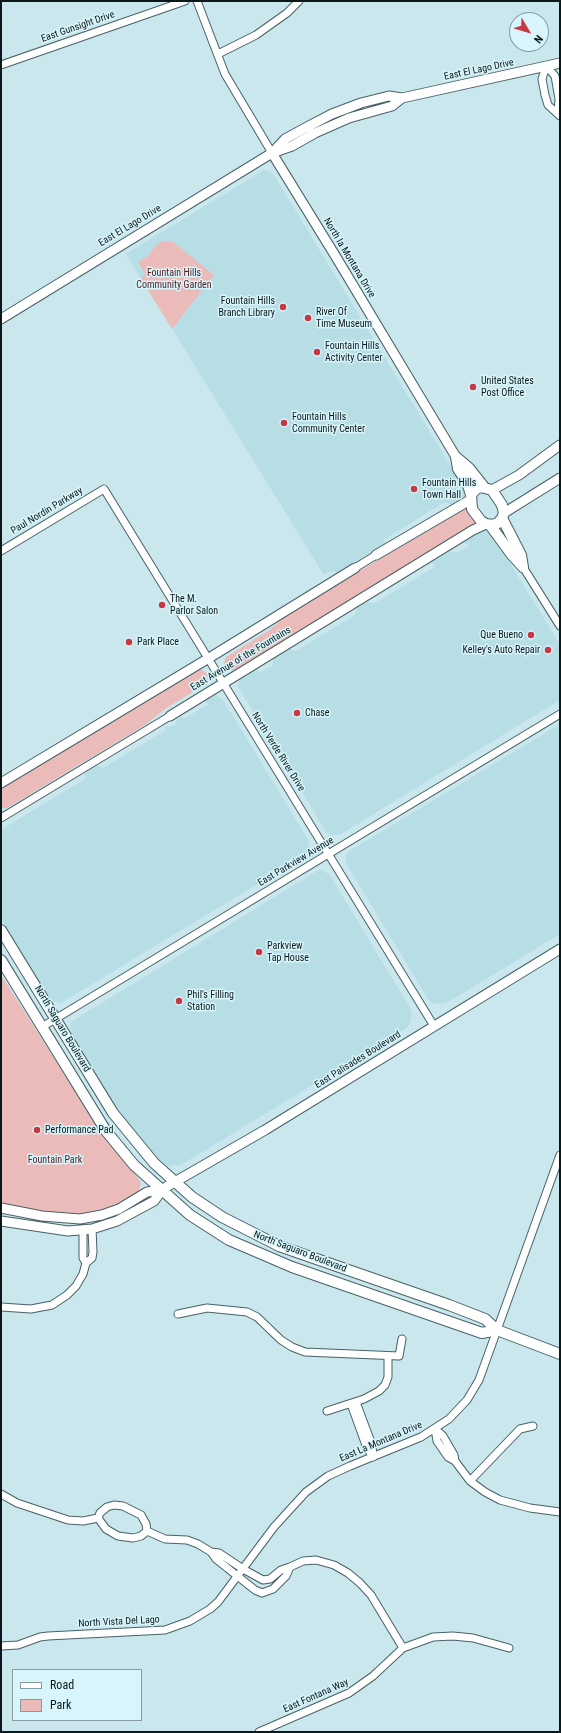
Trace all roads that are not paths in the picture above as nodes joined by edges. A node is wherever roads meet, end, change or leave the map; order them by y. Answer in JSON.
{"nodes":[{"id":1,"x":185,"y":1,"type":"edge"},
{"id":2,"x":198,"y":1,"type":"edge"},
{"id":3,"x":299,"y":1,"type":"edge"},
{"id":4,"x":218,"y":54,"type":"junction"},
{"id":5,"x":560,"y":63,"type":"edge"},
{"id":6,"x":1,"y":65,"type":"edge"},
{"id":7,"x":546,"y":66,"type":"junction"},
{"id":8,"x":559,"y":114,"type":"edge"},
{"id":9,"x":272,"y":153,"type":"junction"},
{"id":10,"x":2,"y":317,"type":"edge"},
{"id":11,"x":560,"y":445,"type":"edge"},
{"id":12,"x":456,"y":457,"type":"junction"},
{"id":13,"x":560,"y":478,"type":"edge"},
{"id":14,"x":488,"y":488,"type":"junction"},
{"id":15,"x":104,"y":489,"type":"joint"},
{"id":16,"x":470,"y":497,"type":"junction"},
{"id":17,"x":503,"y":515,"type":"junction"},
{"id":18,"x":488,"y":525,"type":"junction"},
{"id":19,"x":1,"y":551,"type":"edge"},
{"id":20,"x":376,"y":555,"type":"joint"},
{"id":21,"x":523,"y":567,"type":"junction"},
{"id":22,"x":355,"y":568,"type":"joint"},
{"id":23,"x":560,"y":626,"type":"edge"},
{"id":24,"x":209,"y":658,"type":"junction"},
{"id":25,"x":224,"y":683,"type":"junction"},
{"id":26,"x":560,"y":714,"type":"edge"},
{"id":27,"x":170,"y":716,"type":"joint"},
{"id":28,"x":1,"y":783,"type":"edge"},
{"id":29,"x":1,"y":810,"type":"edge"},
{"id":30,"x":8,"y":813,"type":"junction"},
{"id":31,"x":1,"y":818,"type":"edge"},
{"id":32,"x":329,"y":853,"type":"junction"},
{"id":33,"x":1,"y":930,"type":"edge"},
{"id":34,"x":560,"y":949,"type":"edge"},
{"id":35,"x":1,"y":960,"type":"edge"},
{"id":36,"x":55,"y":1019,"type":"junction"},
{"id":37,"x":434,"y":1026,"type":"junction"},
{"id":38,"x":42,"y":1027,"type":"junction"},
{"id":39,"x":560,"y":1155,"type":"edge"},
{"id":40,"x":168,"y":1187,"type":"junction"},
{"id":41,"x":1,"y":1208,"type":"edge"},
{"id":42,"x":1,"y":1221,"type":"edge"},
{"id":43,"x":88,"y":1230,"type":"junction"},
{"id":44,"x":1,"y":1307,"type":"edge"},
{"id":45,"x":178,"y":1314,"type":"dead end"},
{"id":46,"x":497,"y":1330,"type":"junction"},
{"id":47,"x":402,"y":1339,"type":"dead end"},
{"id":48,"x":560,"y":1354,"type":"edge"},
{"id":49,"x":388,"y":1357,"type":"junction"},
{"id":50,"x":353,"y":1403,"type":"junction"},
{"id":51,"x":327,"y":1411,"type":"dead end"},
{"id":52,"x":533,"y":1426,"type":"dead end"},
{"id":53,"x":435,"y":1430,"type":"junction"},
{"id":54,"x":373,"y":1457,"type":"junction"},
{"id":55,"x":470,"y":1481,"type":"junction"},
{"id":56,"x":1,"y":1494,"type":"edge"},
{"id":57,"x":560,"y":1512,"type":"edge"},
{"id":58,"x":98,"y":1518,"type":"junction"},
{"id":59,"x":147,"y":1531,"type":"junction"},
{"id":60,"x":290,"y":1567,"type":"junction"},
{"id":61,"x":240,"y":1572,"type":"junction"},
{"id":62,"x":266,"y":1580,"type":"junction"},
{"id":63,"x":269,"y":1592,"type":"junction"},
{"id":64,"x":1,"y":1646,"type":"edge"},
{"id":65,"x":403,"y":1648,"type":"junction"},
{"id":66,"x":509,"y":1648,"type":"dead end"},
{"id":67,"x":259,"y":1732,"type":"edge"}],
"edges":[{"from":1,"to":6,"type":"street","name":"East Gunsight Drive"},
{"from":2,"to":4,"type":"street"},
{"from":3,"to":4,"type":"street"},
{"from":4,"to":9,"type":"street"},
{"from":5,"to":7,"type":"street","name":"East El Lago Drive"},
{"from":7,"to":8,"type":"street"},
{"from":7,"to":8,"type":"street"},
{"from":7,"to":9,"type":"street","name":"East El Lago Drive"},
{"from":9,"to":10,"type":"street","name":"East El Lago Drive"},
{"from":9,"to":12,"type":"street","name":"North la Montana Drive"},
{"from":11,"to":14,"type":"street"},
{"from":12,"to":14,"type":"main road"},
{"from":12,"to":16,"type":"main road"},
{"from":13,"to":17,"type":"street"},
{"from":14,"to":16,"type":"main road"},
{"from":14,"to":17,"type":"main road"},
{"from":15,"to":19,"type":"street","name":"Paul Nordin Parkway"},
{"from":15,"to":24,"type":"street","name":"North Verde River Drive"},
{"from":16,"to":18,"type":"main road"},
{"from":16,"to":20,"type":"street","name":"East Avenue of the Fountains"},
{"from":17,"to":18,"type":"main road"},
{"from":17,"to":21,"type":"main road"},
{"from":18,"to":21,"type":"main road"},
{"from":18,"to":25,"type":"street","name":"East Avenue of the Fountains"},
{"from":20,"to":22,"type":"street","name":"East Avenue of the Fountains"},
{"from":21,"to":23,"type":"street"},
{"from":22,"to":24,"type":"street","name":"East Avenue of the Fountains"},
{"from":24,"to":25,"type":"street","name":"North Verde River Drive"},
{"from":24,"to":28,"type":"street","name":"East Avenue of the Fountains"},
{"from":25,"to":27,"type":"street","name":"East Avenue of the Fountains"},
{"from":25,"to":32,"type":"street","name":"North Verde River Drive"},
{"from":26,"to":32,"type":"street","name":"East Parkview Avenue"},
{"from":27,"to":30,"type":"street","name":"East Avenue of the Fountains"},
{"from":29,"to":30,"type":"street"},
{"from":30,"to":31,"type":"street","name":"East Avenue of the Fountains"},
{"from":32,"to":36,"type":"street","name":"East Parkview Avenue"},
{"from":32,"to":37,"type":"street","name":"North Verde River Drive"},
{"from":33,"to":36,"type":"main road","name":"North Saguaro Boulevard"},
{"from":34,"to":37,"type":"street","name":"East Palisades Boulevard"},
{"from":35,"to":38,"type":"main road","name":"North Saguaro Boulevard"},
{"from":36,"to":38,"type":"street","name":"East Parkview Avenue"},
{"from":36,"to":40,"type":"main road","name":"North Saguaro Boulevard"},
{"from":37,"to":40,"type":"street","name":"East Palisades Boulevard"},
{"from":38,"to":40,"type":"main road","name":"North Saguaro Boulevard"},
{"from":39,"to":46,"type":"street","name":"East La Montana Drive"},
{"from":40,"to":41,"type":"street"},
{"from":40,"to":43,"type":"street"},
{"from":40,"to":46,"type":"main road","name":"North Saguaro Boulevard"},
{"from":40,"to":46,"type":"main road","name":"North Saguaro Boulevard"},
{"from":42,"to":43,"type":"street"},
{"from":43,"to":44,"type":"street"},
{"from":45,"to":49,"type":"street"},
{"from":46,"to":48,"type":"main road","name":"North Saguaro Boulevard"},
{"from":46,"to":53,"type":"street","name":"East La Montana Drive"},
{"from":47,"to":49,"type":"street"},
{"from":49,"to":50,"type":"street"},
{"from":50,"to":51,"type":"street"},
{"from":50,"to":54,"type":"street"},
{"from":52,"to":55,"type":"street"},
{"from":53,"to":54,"type":"street","name":"East La Montana Drive"},
{"from":53,"to":55,"type":"street"},
{"from":54,"to":61,"type":"street","name":"East La Montana Drive"},
{"from":55,"to":57,"type":"street"},
{"from":56,"to":58,"type":"street"},
{"from":58,"to":59,"type":"street"},
{"from":58,"to":59,"type":"street"},
{"from":59,"to":61,"type":"street"},
{"from":60,"to":62,"type":"street"},
{"from":60,"to":63,"type":"street"},
{"from":60,"to":65,"type":"street"},
{"from":61,"to":62,"type":"street"},
{"from":61,"to":63,"type":"street"},
{"from":61,"to":64,"type":"street","name":"North Vista Del Lago"},
{"from":62,"to":63,"type":"street"},
{"from":65,"to":66,"type":"street","name":"East Fontana Way"},
{"from":65,"to":67,"type":"street","name":"East Fontana Way"}]}
